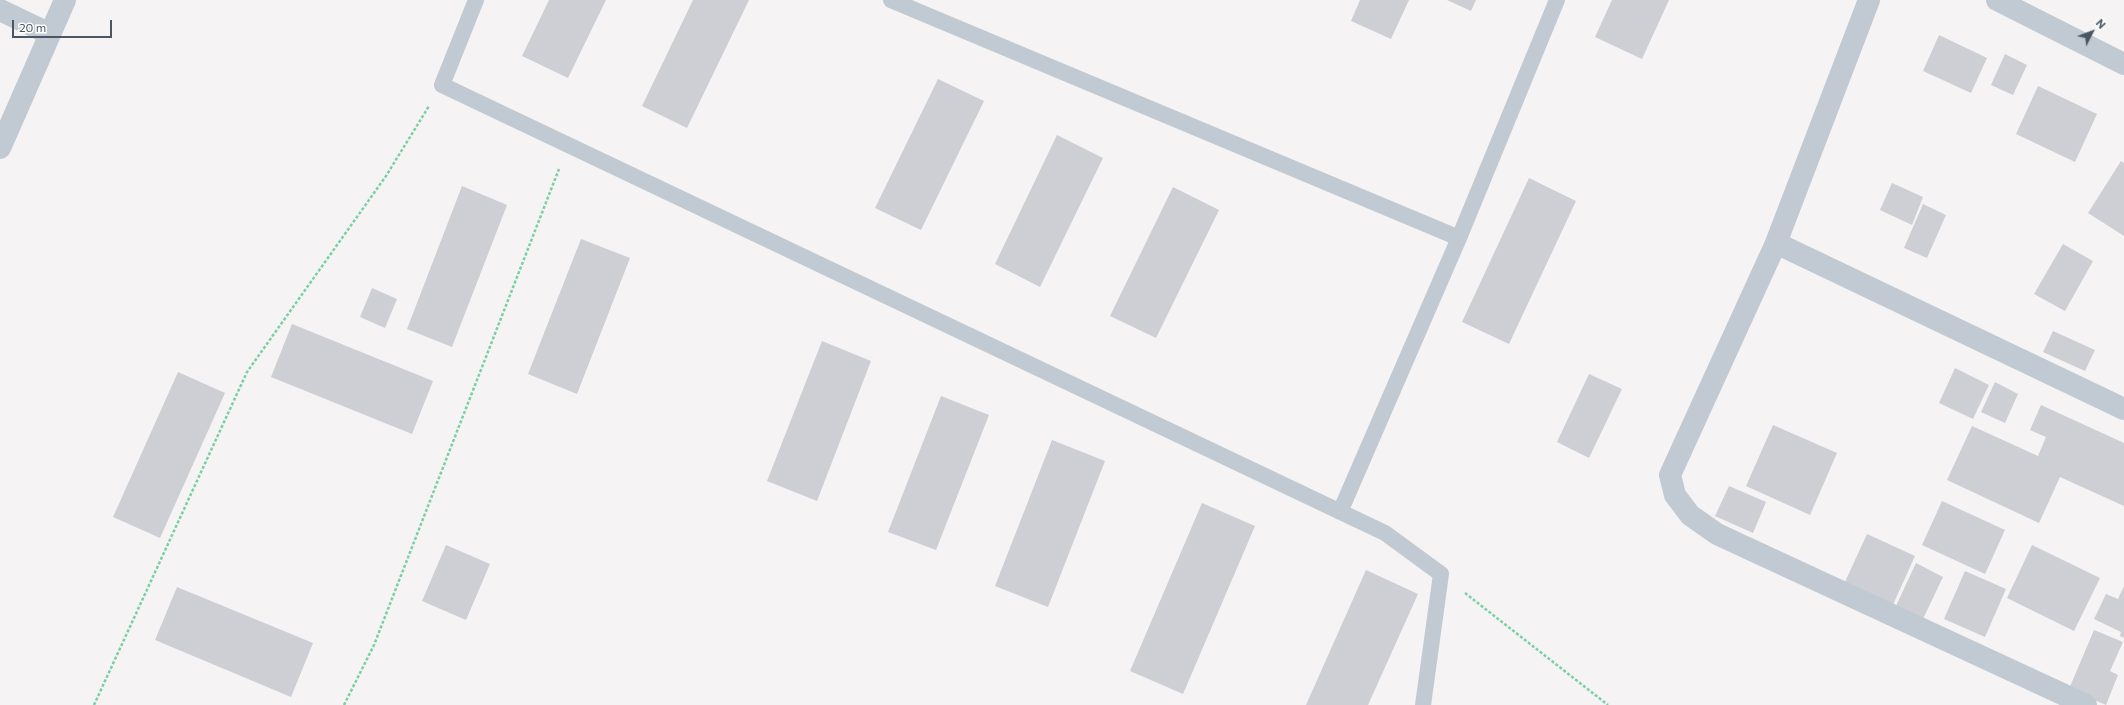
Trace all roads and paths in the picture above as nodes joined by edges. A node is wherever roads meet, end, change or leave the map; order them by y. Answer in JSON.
{"nodes":[{"id":1,"x":66,"y":0,"type":"edge"},
{"id":2,"x":476,"y":0,"type":"edge"},
{"id":3,"x":891,"y":0,"type":"edge"},
{"id":4,"x":1557,"y":0,"type":"edge"},
{"id":5,"x":1869,"y":0,"type":"edge"},
{"id":6,"x":1997,"y":0,"type":"edge"},
{"id":7,"x":0,"y":10,"type":"edge"},
{"id":8,"x":50,"y":34,"type":"junction"},
{"id":9,"x":2124,"y":64,"type":"edge"},
{"id":10,"x":442,"y":85,"type":"junction"},
{"id":11,"x":568,"y":145,"type":"junction"},
{"id":12,"x":0,"y":148,"type":"edge"},
{"id":13,"x":1459,"y":238,"type":"junction"},
{"id":14,"x":1776,"y":243,"type":"junction"},
{"id":15,"x":2124,"y":409,"type":"edge"},
{"id":16,"x":1340,"y":512,"type":"junction"},
{"id":17,"x":1441,"y":574,"type":"junction"},
{"id":18,"x":94,"y":705,"type":"edge"},
{"id":19,"x":344,"y":705,"type":"edge"},
{"id":20,"x":1423,"y":705,"type":"edge"},
{"id":21,"x":1608,"y":705,"type":"edge"},
{"id":22,"x":2086,"y":705,"type":"edge"}],
"edges":[{"from":1,"to":8,"type":"street"},
{"from":2,"to":10,"type":"lane"},
{"from":3,"to":13,"type":"lane"},
{"from":4,"to":13,"type":"lane"},
{"from":5,"to":14,"type":"street"},
{"from":6,"to":9,"type":"street"},
{"from":7,"to":8,"type":"street"},
{"from":8,"to":12,"type":"street"},
{"from":10,"to":11,"type":"lane"},
{"from":10,"to":18,"type":"path"},
{"from":11,"to":16,"type":"lane"},
{"from":11,"to":19,"type":"path"},
{"from":13,"to":16,"type":"lane"},
{"from":14,"to":15,"type":"street"},
{"from":14,"to":22,"type":"street"},
{"from":16,"to":17,"type":"lane"},
{"from":17,"to":20,"type":"lane"},
{"from":17,"to":21,"type":"path"}]}
